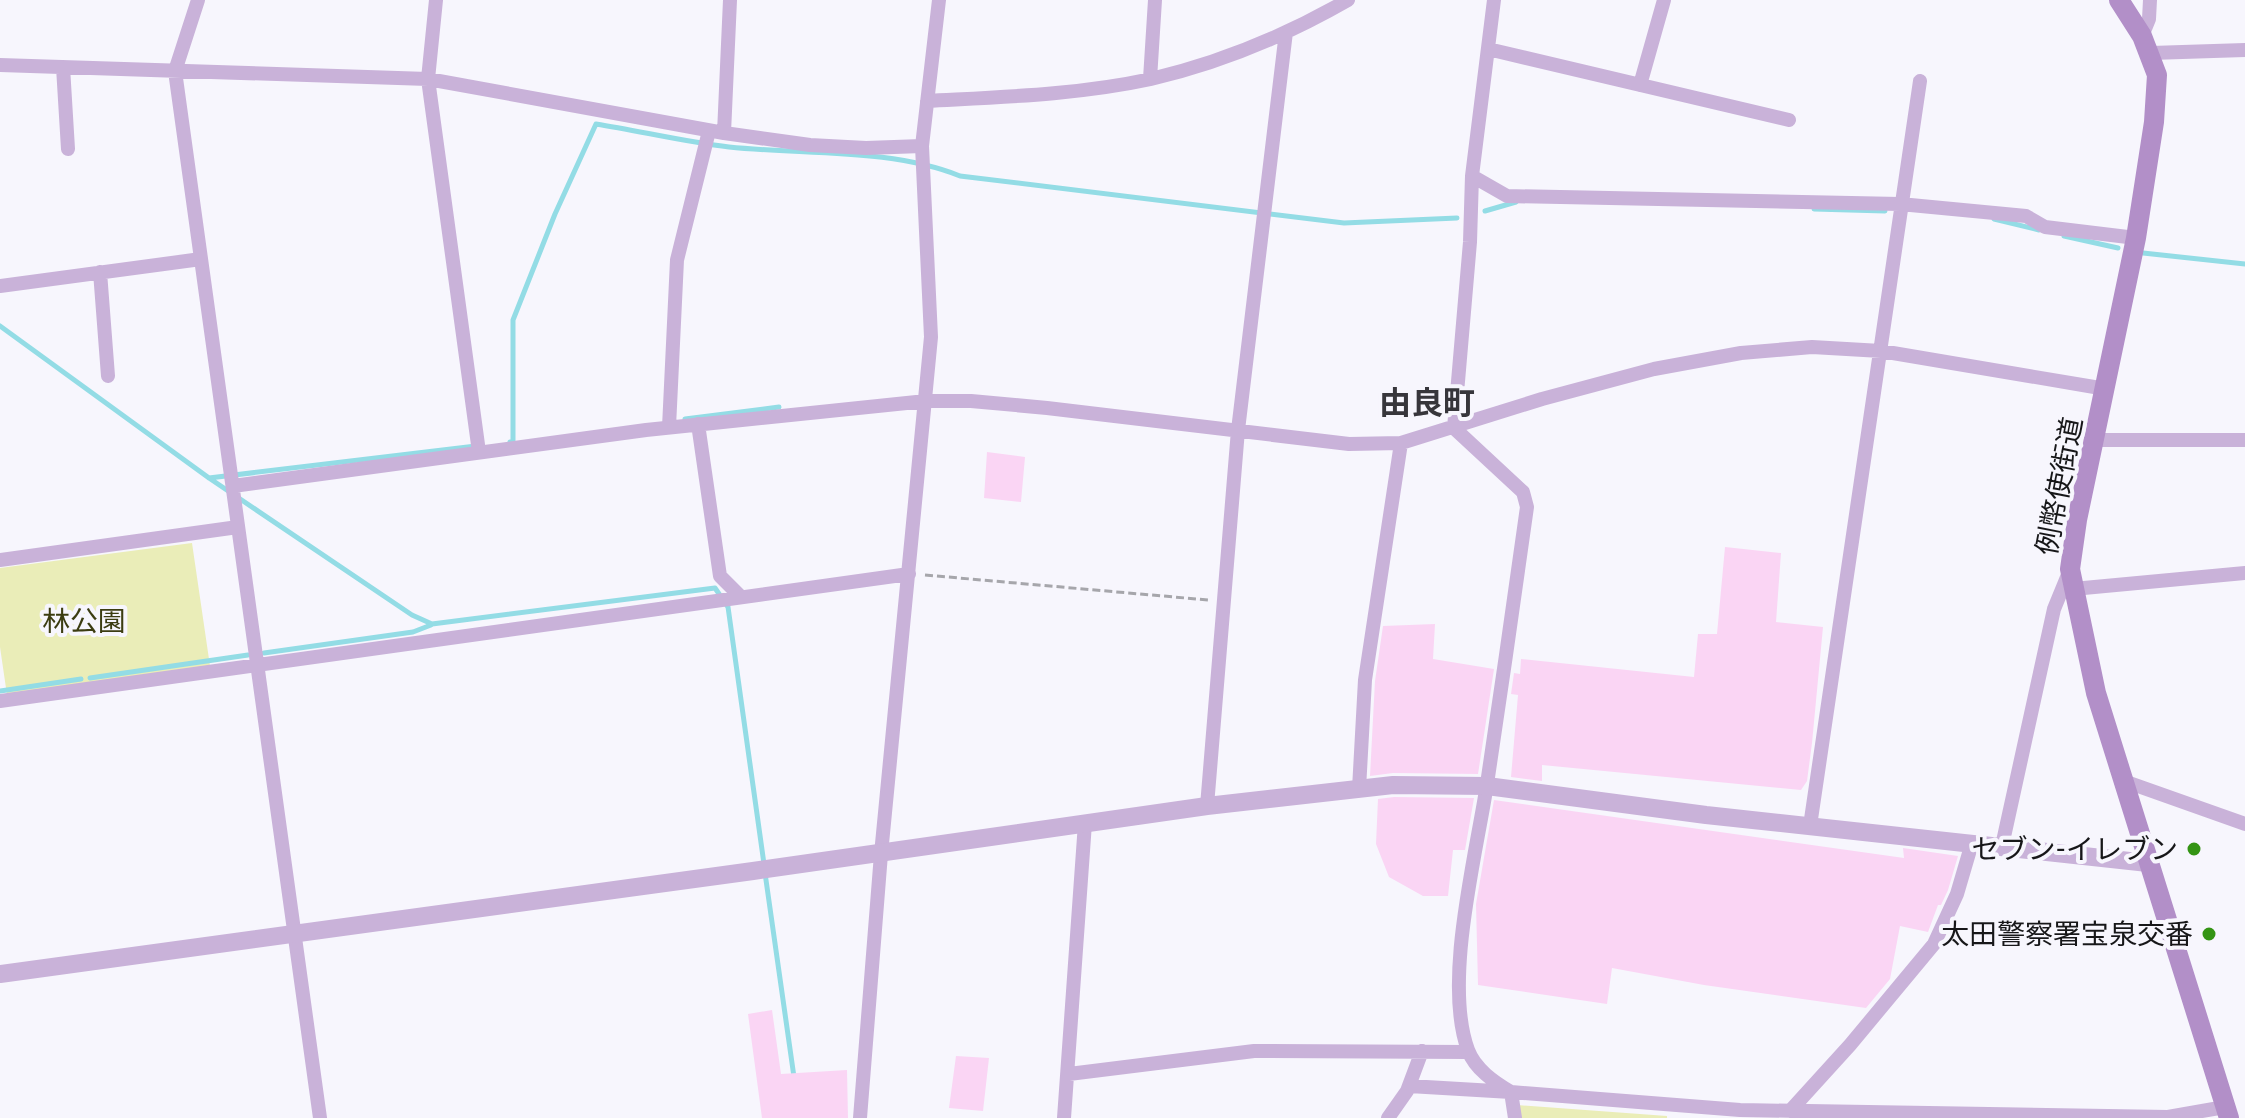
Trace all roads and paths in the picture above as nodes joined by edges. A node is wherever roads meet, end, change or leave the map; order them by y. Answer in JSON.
{"nodes":[{"id":1,"x":198,"y":0,"type":"edge"},
{"id":2,"x":436,"y":0,"type":"edge"},
{"id":3,"x":730,"y":0,"type":"edge"},
{"id":4,"x":939,"y":0,"type":"edge"},
{"id":5,"x":1155,"y":0,"type":"edge"},
{"id":6,"x":1348,"y":0,"type":"edge"},
{"id":7,"x":1494,"y":0,"type":"edge"},
{"id":8,"x":1664,"y":0,"type":"edge"},
{"id":9,"x":2119,"y":0,"type":"edge"},
{"id":10,"x":2150,"y":0,"type":"edge"},
{"id":11,"x":1286,"y":32,"type":"junction"},
{"id":12,"x":2147,"y":45,"type":"junction"},
{"id":13,"x":1488,"y":49,"type":"junction"},
{"id":14,"x":2245,"y":50,"type":"edge"},
{"id":15,"x":0,"y":65,"type":"edge"},
{"id":16,"x":63,"y":67,"type":"junction"},
{"id":17,"x":175,"y":71,"type":"junction"},
{"id":18,"x":428,"y":79,"type":"junction"},
{"id":19,"x":1150,"y":79,"type":"junction"},
{"id":20,"x":1920,"y":81,"type":"dead end"},
{"id":21,"x":1640,"y":85,"type":"junction"},
{"id":22,"x":927,"y":101,"type":"junction"},
{"id":23,"x":1789,"y":120,"type":"dead end"},
{"id":24,"x":716,"y":132,"type":"junction"},
{"id":25,"x":922,"y":146,"type":"junction"},
{"id":26,"x":68,"y":149,"type":"dead end"},
{"id":27,"x":1472,"y":176,"type":"junction"},
{"id":28,"x":1900,"y":204,"type":"junction"},
{"id":29,"x":2136,"y":238,"type":"junction"},
{"id":30,"x":201,"y":259,"type":"junction"},
{"id":31,"x":100,"y":272,"type":"junction"},
{"id":32,"x":0,"y":286,"type":"edge"},
{"id":33,"x":1881,"y":351,"type":"junction"},
{"id":34,"x":108,"y":376,"type":"dead end"},
{"id":35,"x":2106,"y":389,"type":"junction"},
{"id":36,"x":926,"y":401,"type":"junction"},
{"id":37,"x":698,"y":424,"type":"junction"},
{"id":38,"x":669,"y":427,"type":"junction"},
{"id":39,"x":1454,"y":428,"type":"junction"},
{"id":40,"x":1238,"y":430,"type":"junction"},
{"id":41,"x":2095,"y":440,"type":"junction"},
{"id":42,"x":2245,"y":440,"type":"edge"},
{"id":43,"x":1401,"y":443,"type":"junction"},
{"id":44,"x":479,"y":452,"type":"junction"},
{"id":45,"x":233,"y":486,"type":"junction"},
{"id":46,"x":238,"y":527,"type":"junction"},
{"id":47,"x":0,"y":560,"type":"edge"},
{"id":48,"x":2245,"y":573,"type":"edge"},
{"id":49,"x":909,"y":574,"type":"junction"},
{"id":50,"x":2072,"y":579,"type":"junction"},
{"id":51,"x":740,"y":596,"type":"junction"},
{"id":52,"x":1224,"y":601,"type":"junction"},
{"id":53,"x":258,"y":664,"type":"junction"},
{"id":54,"x":0,"y":701,"type":"edge"},
{"id":55,"x":2121,"y":780,"type":"junction"},
{"id":56,"x":1487,"y":786,"type":"junction"},
{"id":57,"x":1359,"y":789,"type":"junction"},
{"id":58,"x":1207,"y":806,"type":"junction"},
{"id":59,"x":1085,"y":823,"type":"junction"},
{"id":60,"x":2245,"y":824,"type":"edge"},
{"id":61,"x":1810,"y":826,"type":"junction"},
{"id":62,"x":1972,"y":843,"type":"junction"},
{"id":63,"x":2002,"y":846,"type":"junction"},
{"id":64,"x":881,"y":854,"type":"junction"},
{"id":65,"x":2148,"y":863,"type":"junction"},
{"id":66,"x":295,"y":934,"type":"junction"},
{"id":67,"x":0,"y":974,"type":"edge"},
{"id":68,"x":1422,"y":1051,"type":"junction"},
{"id":69,"x":1468,"y":1052,"type":"junction"},
{"id":70,"x":1069,"y":1074,"type":"junction"},
{"id":71,"x":1409,"y":1086,"type":"junction"},
{"id":72,"x":1511,"y":1092,"type":"junction"},
{"id":73,"x":1790,"y":1111,"type":"junction"},
{"id":74,"x":2227,"y":1113,"type":"edge"},
{"id":75,"x":1740,"y":1114,"type":"edge"},
{"id":76,"x":320,"y":1118,"type":"edge"},
{"id":77,"x":860,"y":1118,"type":"edge"},
{"id":78,"x":1064,"y":1118,"type":"edge"},
{"id":79,"x":1388,"y":1118,"type":"edge"},
{"id":80,"x":1515,"y":1118,"type":"edge"}],
"edges":[{"from":1,"to":17,"type":"street"},
{"from":2,"to":18,"type":"street"},
{"from":3,"to":24,"type":"street"},
{"from":4,"to":22,"type":"street"},
{"from":5,"to":19,"type":"street"},
{"from":6,"to":11,"type":"street"},
{"from":7,"to":13,"type":"street"},
{"from":8,"to":21,"type":"street"},
{"from":9,"to":12,"type":"main road","name":"例幣使街道"},
{"from":10,"to":12,"type":"street"},
{"from":11,"to":19,"type":"street"},
{"from":11,"to":40,"type":"street"},
{"from":12,"to":14,"type":"street"},
{"from":12,"to":29,"type":"main road","name":"例幣使街道"},
{"from":13,"to":21,"type":"street"},
{"from":13,"to":27,"type":"street"},
{"from":15,"to":16,"type":"street"},
{"from":16,"to":17,"type":"street"},
{"from":16,"to":26,"type":"street"},
{"from":17,"to":18,"type":"street"},
{"from":17,"to":30,"type":"street"},
{"from":18,"to":24,"type":"street"},
{"from":18,"to":44,"type":"street"},
{"from":19,"to":22,"type":"street"},
{"from":20,"to":28,"type":"street"},
{"from":21,"to":23,"type":"street"},
{"from":22,"to":25,"type":"street"},
{"from":24,"to":25,"type":"street"},
{"from":24,"to":38,"type":"street"},
{"from":25,"to":36,"type":"street"},
{"from":27,"to":28,"type":"street"},
{"from":27,"to":39,"type":"street"},
{"from":28,"to":29,"type":"street"},
{"from":28,"to":33,"type":"street"},
{"from":29,"to":35,"type":"main road","name":"例幣使街道"},
{"from":30,"to":31,"type":"street"},
{"from":30,"to":45,"type":"street"},
{"from":31,"to":32,"type":"street"},
{"from":31,"to":34,"type":"street"},
{"from":33,"to":35,"type":"street"},
{"from":33,"to":39,"type":"street"},
{"from":33,"to":61,"type":"street"},
{"from":35,"to":41,"type":"main road","name":"例幣使街道"},
{"from":36,"to":37,"type":"street"},
{"from":36,"to":40,"type":"street"},
{"from":36,"to":49,"type":"street"},
{"from":37,"to":38,"type":"street"},
{"from":37,"to":51,"type":"street"},
{"from":38,"to":44,"type":"street"},
{"from":39,"to":43,"type":"street"},
{"from":39,"to":56,"type":"street"},
{"from":40,"to":43,"type":"street"},
{"from":40,"to":52,"type":"street"},
{"from":41,"to":42,"type":"street"},
{"from":41,"to":50,"type":"main road","name":"例幣使街道"},
{"from":43,"to":57,"type":"street"},
{"from":44,"to":45,"type":"street"},
{"from":45,"to":46,"type":"street"},
{"from":46,"to":47,"type":"street"},
{"from":46,"to":53,"type":"street"},
{"from":48,"to":50,"type":"street"},
{"from":49,"to":51,"type":"street"},
{"from":49,"to":52,"type":"path"},
{"from":49,"to":64,"type":"street"},
{"from":50,"to":55,"type":"main road","name":"例幣使街道"},
{"from":50,"to":63,"type":"street"},
{"from":51,"to":53,"type":"street"},
{"from":52,"to":58,"type":"street"},
{"from":53,"to":54,"type":"street"},
{"from":53,"to":66,"type":"street"},
{"from":55,"to":60,"type":"street"},
{"from":55,"to":65,"type":"main road","name":"例幣使街道"},
{"from":56,"to":57,"type":"street"},
{"from":56,"to":61,"type":"street"},
{"from":56,"to":69,"type":"street"},
{"from":57,"to":58,"type":"street"},
{"from":58,"to":59,"type":"street"},
{"from":59,"to":64,"type":"street"},
{"from":59,"to":70,"type":"street"},
{"from":61,"to":62,"type":"street"},
{"from":62,"to":63,"type":"street"},
{"from":62,"to":73,"type":"street"},
{"from":63,"to":65,"type":"street"},
{"from":64,"to":66,"type":"street"},
{"from":64,"to":77,"type":"street"},
{"from":65,"to":74,"type":"main road","name":"例幣使街道"},
{"from":66,"to":67,"type":"street"},
{"from":66,"to":76,"type":"street"},
{"from":68,"to":69,"type":"street"},
{"from":68,"to":70,"type":"street"},
{"from":68,"to":71,"type":"street"},
{"from":69,"to":72,"type":"street"},
{"from":70,"to":78,"type":"street"},
{"from":71,"to":72,"type":"street"},
{"from":71,"to":79,"type":"street"},
{"from":72,"to":75,"type":"street"},
{"from":72,"to":80,"type":"street"},
{"from":73,"to":74,"type":"street"},
{"from":73,"to":75,"type":"street"}]}
